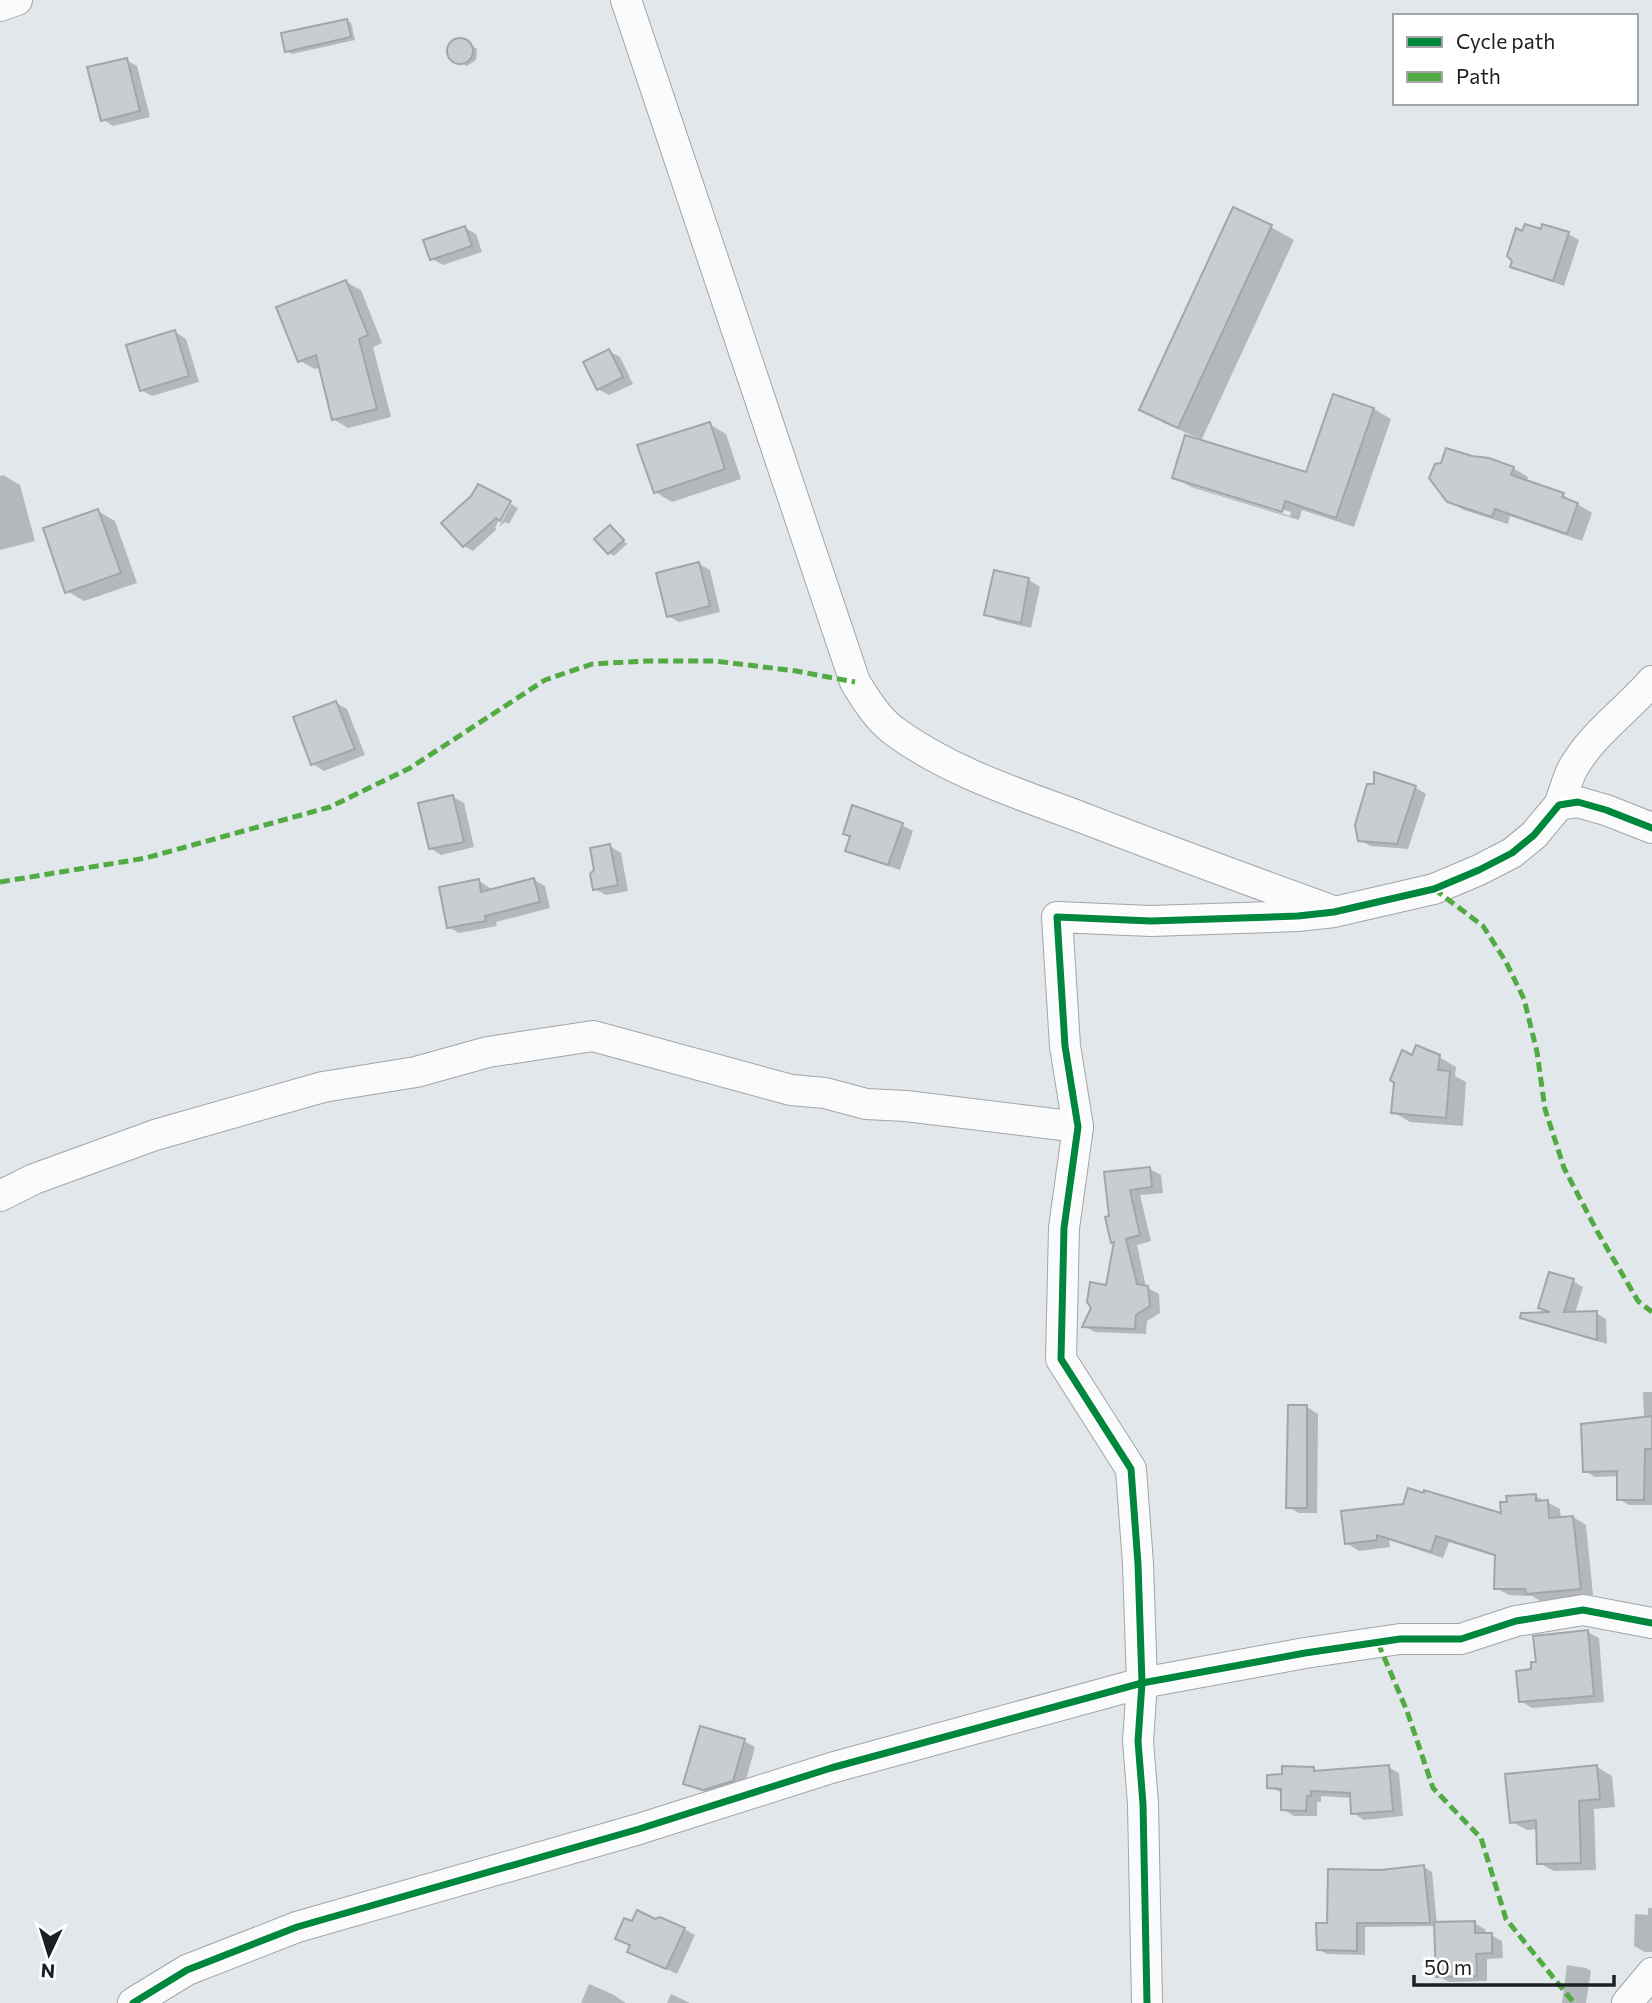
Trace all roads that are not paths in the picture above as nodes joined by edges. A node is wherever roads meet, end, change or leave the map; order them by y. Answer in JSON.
{"nodes":[{"id":1,"x":17,"y":0,"type":"edge"},
{"id":2,"x":626,"y":0,"type":"edge"},
{"id":3,"x":0,"y":6,"type":"edge"},
{"id":4,"x":1652,"y":681,"type":"edge"},
{"id":5,"x":1559,"y":805,"type":"junction"},
{"id":6,"x":1652,"y":828,"type":"edge"},
{"id":7,"x":1334,"y":912,"type":"junction"},
{"id":8,"x":1078,"y":1127,"type":"junction"},
{"id":9,"x":0,"y":1196,"type":"edge"},
{"id":10,"x":1652,"y":1623,"type":"edge"},
{"id":11,"x":1142,"y":1683,"type":"junction"},
{"id":12,"x":1652,"y":1973,"type":"edge"},
{"id":13,"x":132,"y":2003,"type":"edge"},
{"id":14,"x":1147,"y":2003,"type":"edge"},
{"id":15,"x":1627,"y":2003,"type":"edge"}],
"edges":[{"from":1,"to":3,"type":"street"},
{"from":2,"to":7,"type":"street"},
{"from":4,"to":5,"type":"street"},
{"from":5,"to":6,"type":"street"},
{"from":5,"to":7,"type":"street"},
{"from":7,"to":8,"type":"street"},
{"from":8,"to":9,"type":"street"},
{"from":8,"to":11,"type":"street"},
{"from":10,"to":11,"type":"street"},
{"from":11,"to":13,"type":"street"},
{"from":11,"to":14,"type":"street"},
{"from":12,"to":15,"type":"street"}]}
